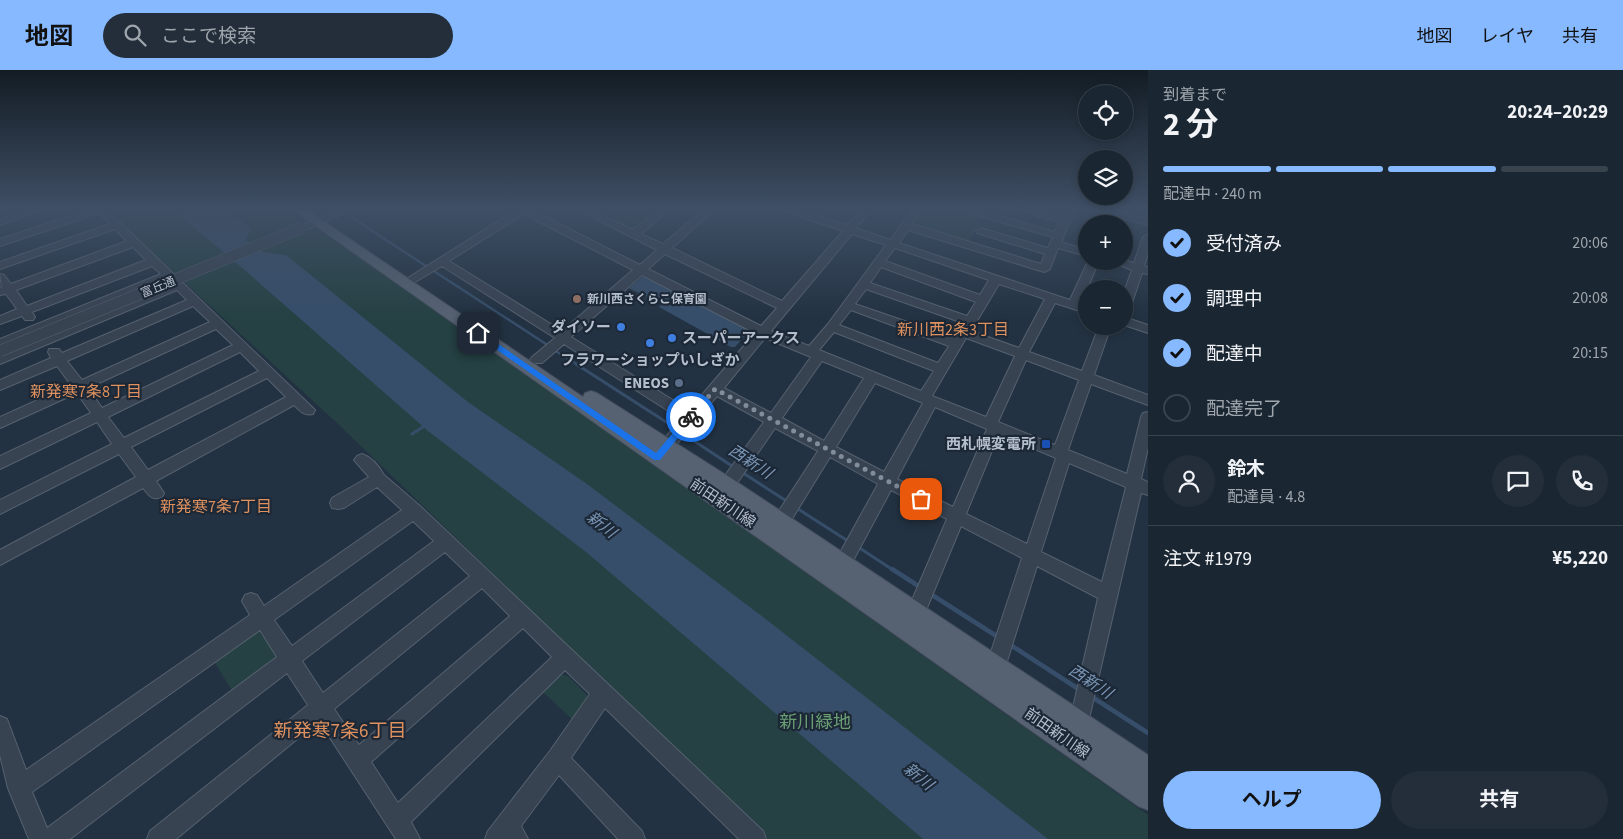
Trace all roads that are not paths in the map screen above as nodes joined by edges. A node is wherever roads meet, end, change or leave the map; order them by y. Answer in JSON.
{"nodes":[{"id":1,"x":57,"y":246,"type":"edge"},
{"id":2,"x":124,"y":246,"type":"edge"},
{"id":3,"x":139,"y":246,"type":"edge"},
{"id":4,"x":250,"y":246,"type":"edge"},
{"id":5,"x":368,"y":246,"type":"edge"},
{"id":6,"x":466,"y":246,"type":"edge"},
{"id":7,"x":593,"y":246,"type":"edge"},
{"id":8,"x":659,"y":246,"type":"edge"},
{"id":9,"x":667,"y":246,"type":"edge"},
{"id":10,"x":836,"y":246,"type":"edge"},
{"id":11,"x":892,"y":246,"type":"edge"},
{"id":12,"x":898,"y":246,"type":"edge"},
{"id":13,"x":969,"y":246,"type":"edge"},
{"id":14,"x":1054,"y":246,"type":"edge"},
{"id":15,"x":1061,"y":246,"type":"edge"},
{"id":16,"x":1147,"y":246,"type":"edge"},
{"id":17,"x":972,"y":247,"type":"joint"},
{"id":18,"x":664,"y":248,"type":"junction"},
{"id":19,"x":1078,"y":251,"type":"edge"},
{"id":20,"x":154,"y":261,"type":"junction"},
{"id":21,"x":440,"y":262,"type":"junction"},
{"id":22,"x":879,"y":263,"type":"junction"},
{"id":23,"x":0,"y":266,"type":"edge"},
{"id":24,"x":640,"y":270,"type":"junction"},
{"id":25,"x":1090,"y":270,"type":"edge"},
{"id":26,"x":1143,"y":270,"type":"edge"},
{"id":27,"x":169,"y":276,"type":"junction"},
{"id":28,"x":0,"y":277,"type":"edge"},
{"id":29,"x":416,"y":277,"type":"junction"},
{"id":30,"x":996,"y":280,"type":"junction"},
{"id":31,"x":863,"y":284,"type":"junction"},
{"id":32,"x":179,"y":285,"type":"junction"},
{"id":33,"x":4,"y":290,"type":"edge"},
{"id":34,"x":1133,"y":291,"type":"edge"},
{"id":35,"x":1052,"y":298,"type":"junction"},
{"id":36,"x":983,"y":300,"type":"junction"},
{"id":37,"x":195,"y":301,"type":"junction"},
{"id":38,"x":848,"y":305,"type":"junction"},
{"id":39,"x":1074,"y":305,"type":"junction"},
{"id":40,"x":1078,"y":306,"type":"edge"},
{"id":41,"x":784,"y":307,"type":"junction"},
{"id":42,"x":24,"y":310,"type":"junction"},
{"id":43,"x":0,"y":320,"type":"edge"},
{"id":44,"x":218,"y":323,"type":"junction"},
{"id":45,"x":1133,"y":324,"type":"edge"},
{"id":46,"x":832,"y":327,"type":"junction"},
{"id":47,"x":37,"y":329,"type":"junction"},
{"id":48,"x":1148,"y":329,"type":"edge"},
{"id":49,"x":763,"y":332,"type":"junction"},
{"id":50,"x":964,"y":333,"type":"junction"},
{"id":51,"x":1101,"y":335,"type":"edge"},
{"id":52,"x":47,"y":341,"type":"junction"},
{"id":53,"x":0,"y":344,"type":"edge"},
{"id":54,"x":242,"y":346,"type":"junction"},
{"id":55,"x":552,"y":347,"type":"junction"},
{"id":56,"x":0,"y":351,"type":"edge"},
{"id":57,"x":815,"y":354,"type":"junction"},
{"id":58,"x":1022,"y":354,"type":"junction"},
{"id":59,"x":59,"y":359,"type":"junction"},
{"id":60,"x":0,"y":360,"type":"edge"},
{"id":61,"x":941,"y":369,"type":"junction"},
{"id":62,"x":268,"y":372,"type":"junction"},
{"id":63,"x":872,"y":377,"type":"junction"},
{"id":64,"x":1085,"y":377,"type":"junction"},
{"id":65,"x":0,"y":385,"type":"edge"},
{"id":66,"x":80,"y":388,"type":"junction"},
{"id":67,"x":715,"y":389,"type":"junction"},
{"id":68,"x":295,"y":398,"type":"junction"},
{"id":69,"x":927,"y":400,"type":"junction"},
{"id":70,"x":1148,"y":400,"type":"edge"},
{"id":71,"x":308,"y":410,"type":"dead end"},
{"id":72,"x":99,"y":415,"type":"junction"},
{"id":73,"x":1148,"y":417,"type":"edge"},
{"id":74,"x":772,"y":420,"type":"junction"},
{"id":75,"x":0,"y":423,"type":"edge"},
{"id":76,"x":992,"y":426,"type":"junction"},
{"id":77,"x":675,"y":436,"type":"junction"},
{"id":78,"x":121,"y":446,"type":"junction"},
{"id":79,"x":828,"y":450,"type":"junction"},
{"id":80,"x":1062,"y":454,"type":"junction"},
{"id":81,"x":362,"y":460,"type":"dead end"},
{"id":82,"x":0,"y":463,"type":"edge"},
{"id":83,"x":735,"y":473,"type":"junction"},
{"id":84,"x":145,"y":479,"type":"junction"},
{"id":85,"x":378,"y":479,"type":"junction"},
{"id":86,"x":887,"y":481,"type":"junction"},
{"id":87,"x":1138,"y":485,"type":"edge"},
{"id":88,"x":156,"y":492,"type":"dead end"},
{"id":89,"x":338,"y":503,"type":"dead end"},
{"id":90,"x":0,"y":507,"type":"edge"},
{"id":91,"x":414,"y":511,"type":"junction"},
{"id":92,"x":785,"y":516,"type":"junction"},
{"id":93,"x":955,"y":516,"type":"junction"},
{"id":94,"x":446,"y":542,"type":"junction"},
{"id":95,"x":1031,"y":554,"type":"junction"},
{"id":96,"x":846,"y":557,"type":"junction"},
{"id":97,"x":0,"y":558,"type":"edge"},
{"id":98,"x":482,"y":577,"type":"junction"},
{"id":99,"x":1108,"y":594,"type":"junction"},
{"id":100,"x":257,"y":609,"type":"junction"},
{"id":101,"x":915,"y":613,"type":"junction"},
{"id":102,"x":523,"y":616,"type":"junction"},
{"id":103,"x":565,"y":657,"type":"junction"},
{"id":104,"x":290,"y":659,"type":"junction"},
{"id":105,"x":996,"y":667,"type":"junction"},
{"id":106,"x":603,"y":693,"type":"junction"},
{"id":107,"x":322,"y":706,"type":"junction"},
{"id":108,"x":1079,"y":725,"type":"junction"},
{"id":109,"x":3,"y":741,"type":"edge"},
{"id":110,"x":558,"y":758,"type":"junction"},
{"id":111,"x":357,"y":760,"type":"junction"},
{"id":112,"x":1148,"y":771,"type":"edge"},
{"id":113,"x":19,"y":788,"type":"junction"},
{"id":114,"x":1148,"y":796,"type":"edge"},
{"id":115,"x":398,"y":820,"type":"junction"},
{"id":116,"x":506,"y":835,"type":"edge"},
{"id":117,"x":40,"y":839,"type":"edge"},
{"id":118,"x":52,"y":839,"type":"edge"},
{"id":119,"x":158,"y":839,"type":"edge"},
{"id":120,"x":409,"y":839,"type":"edge"},
{"id":121,"x":634,"y":839,"type":"edge"},
{"id":122,"x":754,"y":839,"type":"edge"}],
"edges":[{"from":1,"to":23,"type":"street"},
{"from":2,"to":33,"type":"street"},
{"from":3,"to":20,"type":"street"},
{"from":4,"to":56,"type":"street","name":"富丘通","bridge":true},
{"from":5,"to":29,"type":"main road","name":"前田新川線"},
{"from":6,"to":21,"type":"street"},
{"from":7,"to":24,"type":"street"},
{"from":8,"to":18,"type":"street"},
{"from":9,"to":18,"type":"street"},
{"from":10,"to":41,"type":"street"},
{"from":11,"to":22,"type":"street"},
{"from":12,"to":30,"type":"street"},
{"from":13,"to":17,"type":"street"},
{"from":14,"to":17,"type":"street"},
{"from":15,"to":19,"type":"street"},
{"from":16,"to":26,"type":"street"},
{"from":18,"to":24,"type":"street"},
{"from":18,"to":41,"type":"street"},
{"from":20,"to":27,"type":"street"},
{"from":20,"to":42,"type":"street"},
{"from":21,"to":29,"type":"street"},
{"from":21,"to":55,"type":"street"},
{"from":22,"to":31,"type":"street"},
{"from":22,"to":36,"type":"street"},
{"from":24,"to":49,"type":"street"},
{"from":24,"to":55,"type":"street"},
{"from":25,"to":39,"type":"street"},
{"from":26,"to":34,"type":"street"},
{"from":27,"to":32,"type":"street"},
{"from":27,"to":47,"type":"street"},
{"from":28,"to":33,"type":"street"},
{"from":29,"to":55,"type":"main road","name":"前田新川線"},
{"from":29,"to":77,"type":"main road","name":"前田新川線"},
{"from":30,"to":35,"type":"street"},
{"from":30,"to":36,"type":"street"},
{"from":31,"to":38,"type":"street"},
{"from":31,"to":50,"type":"street"},
{"from":32,"to":37,"type":"street"},
{"from":32,"to":52,"type":"street"},
{"from":33,"to":42,"type":"street"},
{"from":35,"to":39,"type":"street"},
{"from":35,"to":58,"type":"street"},
{"from":36,"to":50,"type":"street"},
{"from":37,"to":44,"type":"street"},
{"from":37,"to":59,"type":"street"},
{"from":38,"to":46,"type":"street"},
{"from":38,"to":50,"type":"street"},
{"from":39,"to":40,"type":"street"},
{"from":41,"to":49,"type":"street"},
{"from":42,"to":43,"type":"street"},
{"from":42,"to":47,"type":"street"},
{"from":44,"to":54,"type":"street"},
{"from":44,"to":66,"type":"street"},
{"from":45,"to":48,"type":"street"},
{"from":46,"to":57,"type":"street"},
{"from":46,"to":61,"type":"street"},
{"from":47,"to":53,"type":"street"},
{"from":49,"to":57,"type":"street"},
{"from":49,"to":67,"type":"street"},
{"from":50,"to":58,"type":"street"},
{"from":50,"to":61,"type":"street"},
{"from":51,"to":64,"type":"street"},
{"from":52,"to":59,"type":"street"},
{"from":52,"to":60,"type":"street"},
{"from":54,"to":62,"type":"street"},
{"from":54,"to":72,"type":"street"},
{"from":55,"to":77,"type":"main road","name":"前田新川線"},
{"from":55,"to":77,"type":"street"},
{"from":57,"to":63,"type":"street"},
{"from":57,"to":74,"type":"street"},
{"from":58,"to":64,"type":"street"},
{"from":58,"to":76,"type":"street"},
{"from":59,"to":65,"type":"street"},
{"from":59,"to":66,"type":"street"},
{"from":61,"to":69,"type":"street"},
{"from":62,"to":68,"type":"street"},
{"from":62,"to":78,"type":"street"},
{"from":63,"to":69,"type":"street"},
{"from":63,"to":79,"type":"street"},
{"from":64,"to":70,"type":"street"},
{"from":64,"to":80,"type":"street"},
{"from":66,"to":72,"type":"street"},
{"from":66,"to":75,"type":"street"},
{"from":67,"to":74,"type":"street"},
{"from":67,"to":77,"type":"street"},
{"from":68,"to":71,"type":"street"},
{"from":68,"to":84,"type":"street"},
{"from":69,"to":76,"type":"street"},
{"from":69,"to":86,"type":"street"},
{"from":72,"to":78,"type":"street"},
{"from":72,"to":82,"type":"street"},
{"from":73,"to":87,"type":"street"},
{"from":74,"to":79,"type":"street"},
{"from":74,"to":83,"type":"street"},
{"from":76,"to":80,"type":"street"},
{"from":76,"to":93,"type":"street"},
{"from":77,"to":83,"type":"main road","name":"前田新川線"},
{"from":77,"to":101,"type":"main road","name":"前田新川線"},
{"from":78,"to":84,"type":"street"},
{"from":78,"to":90,"type":"street"},
{"from":79,"to":86,"type":"street"},
{"from":79,"to":92,"type":"street"},
{"from":80,"to":87,"type":"street"},
{"from":80,"to":95,"type":"street"},
{"from":81,"to":85,"type":"street"},
{"from":83,"to":92,"type":"main road","name":"前田新川線"},
{"from":84,"to":88,"type":"street"},
{"from":84,"to":97,"type":"street"},
{"from":85,"to":89,"type":"street"},
{"from":85,"to":91,"type":"street"},
{"from":86,"to":93,"type":"street"},
{"from":86,"to":96,"type":"street"},
{"from":87,"to":99,"type":"street"},
{"from":91,"to":94,"type":"street"},
{"from":91,"to":100,"type":"street"},
{"from":92,"to":96,"type":"main road","name":"前田新川線"},
{"from":93,"to":95,"type":"street"},
{"from":93,"to":101,"type":"street"},
{"from":94,"to":98,"type":"street"},
{"from":94,"to":104,"type":"street"},
{"from":95,"to":99,"type":"street"},
{"from":95,"to":105,"type":"street"},
{"from":96,"to":101,"type":"main road","name":"前田新川線"},
{"from":98,"to":102,"type":"street"},
{"from":98,"to":107,"type":"street"},
{"from":99,"to":108,"type":"street"},
{"from":100,"to":104,"type":"street"},
{"from":100,"to":113,"type":"street"},
{"from":101,"to":105,"type":"main road","name":"前田新川線"},
{"from":101,"to":114,"type":"main road","name":"前田新川線"},
{"from":102,"to":103,"type":"street"},
{"from":102,"to":111,"type":"street"},
{"from":103,"to":106,"type":"street"},
{"from":103,"to":115,"type":"street"},
{"from":104,"to":107,"type":"street"},
{"from":104,"to":118,"type":"street"},
{"from":105,"to":108,"type":"main road","name":"前田新川線"},
{"from":106,"to":110,"type":"street"},
{"from":106,"to":122,"type":"street"},
{"from":107,"to":111,"type":"street"},
{"from":107,"to":119,"type":"street"},
{"from":108,"to":112,"type":"main road","name":"前田新川線"},
{"from":109,"to":113,"type":"street"},
{"from":110,"to":116,"type":"street"},
{"from":110,"to":121,"type":"street"},
{"from":111,"to":115,"type":"street"},
{"from":113,"to":117,"type":"street"},
{"from":115,"to":120,"type":"street"}]}
